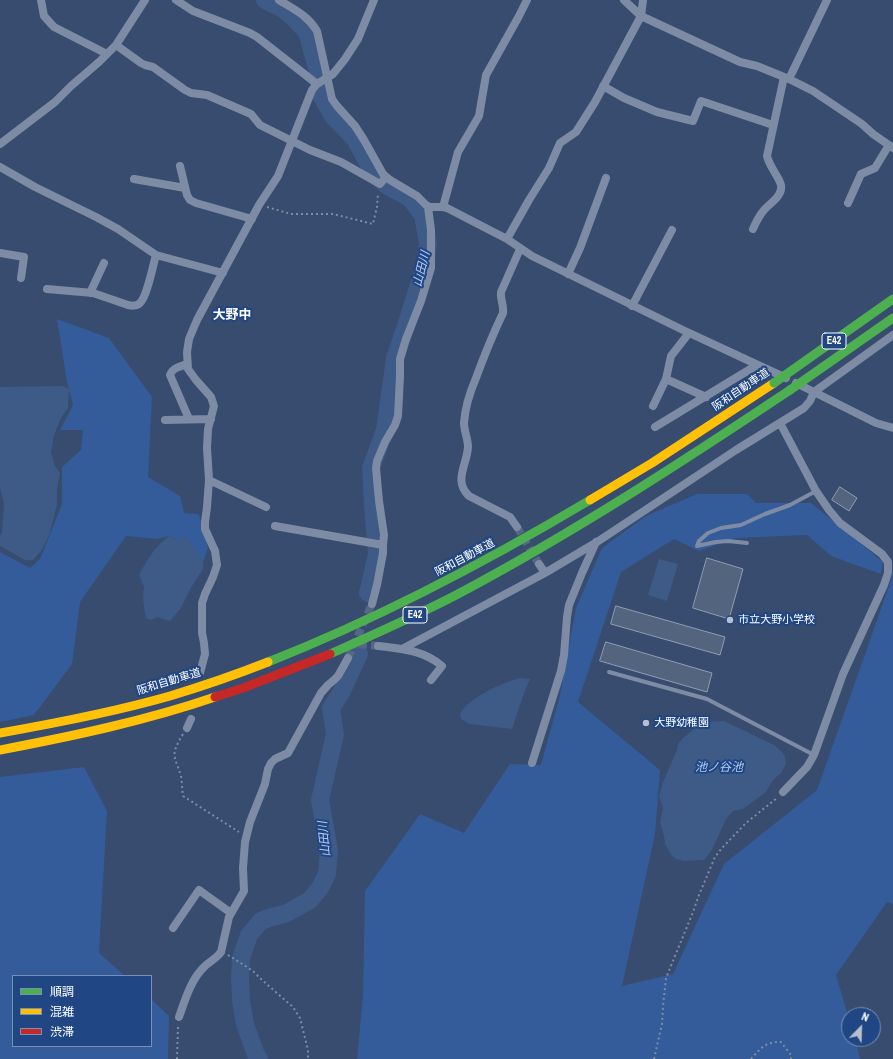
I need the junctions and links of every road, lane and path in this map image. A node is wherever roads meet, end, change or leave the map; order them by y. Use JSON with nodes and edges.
{"nodes":[{"id":1,"x":41,"y":0,"type":"edge"},
{"id":2,"x":145,"y":0,"type":"edge"},
{"id":3,"x":176,"y":0,"type":"edge"},
{"id":4,"x":279,"y":0,"type":"edge"},
{"id":5,"x":374,"y":0,"type":"edge"},
{"id":6,"x":526,"y":0,"type":"edge"},
{"id":7,"x":624,"y":0,"type":"edge"},
{"id":8,"x":643,"y":0,"type":"edge"},
{"id":9,"x":827,"y":0,"type":"edge"},
{"id":10,"x":641,"y":16,"type":"junction"},
{"id":11,"x":116,"y":45,"type":"junction"},
{"id":12,"x":107,"y":54,"type":"junction"},
{"id":13,"x":328,"y":78,"type":"junction"},
{"id":14,"x":786,"y":78,"type":"junction"},
{"id":15,"x":317,"y":84,"type":"junction"},
{"id":16,"x":603,"y":86,"type":"junction"},
{"id":17,"x":773,"y":125,"type":"junction"},
{"id":18,"x":291,"y":142,"type":"junction"},
{"id":19,"x":0,"y":144,"type":"edge"},
{"id":20,"x":891,"y":147,"type":"edge"},
{"id":21,"x":180,"y":166,"type":"dead end"},
{"id":22,"x":0,"y":167,"type":"edge"},
{"id":23,"x":386,"y":177,"type":"junction"},
{"id":24,"x":606,"y":178,"type":"dead end"},
{"id":25,"x":134,"y":179,"type":"dead end"},
{"id":26,"x":380,"y":184,"type":"junction"},
{"id":27,"x":185,"y":188,"type":"junction"},
{"id":28,"x":848,"y":203,"type":"dead end"},
{"id":29,"x":259,"y":205,"type":"junction"},
{"id":30,"x":428,"y":207,"type":"junction"},
{"id":31,"x":443,"y":207,"type":"junction"},
{"id":32,"x":252,"y":219,"type":"junction"},
{"id":33,"x":672,"y":230,"type":"dead end"},
{"id":34,"x":753,"y":230,"type":"dead end"},
{"id":35,"x":507,"y":240,"type":"junction"},
{"id":36,"x":520,"y":249,"type":"junction"},
{"id":37,"x":0,"y":252,"type":"edge"},
{"id":38,"x":156,"y":255,"type":"junction"},
{"id":39,"x":104,"y":263,"type":"dead end"},
{"id":40,"x":223,"y":273,"type":"junction"},
{"id":41,"x":568,"y":274,"type":"junction"},
{"id":42,"x":20,"y":278,"type":"dead end"},
{"id":43,"x":47,"y":289,"type":"dead end"},
{"id":44,"x":90,"y":293,"type":"junction"},
{"id":45,"x":893,"y":299,"type":"edge"},
{"id":46,"x":632,"y":306,"type":"junction"},
{"id":47,"x":893,"y":318,"type":"edge"},
{"id":48,"x":689,"y":333,"type":"junction"},
{"id":49,"x":893,"y":335,"type":"edge"},
{"id":50,"x":187,"y":364,"type":"junction"},
{"id":51,"x":757,"y":365,"type":"junction"},
{"id":52,"x":666,"y":379,"type":"junction"},
{"id":53,"x":814,"y":392,"type":"junction"},
{"id":54,"x":706,"y":396,"type":"junction"},
{"id":55,"x":653,"y":406,"type":"dead end"},
{"id":56,"x":189,"y":419,"type":"junction"},
{"id":57,"x":211,"y":419,"type":"junction"},
{"id":58,"x":165,"y":420,"type":"dead end"},
{"id":59,"x":780,"y":423,"type":"junction"},
{"id":60,"x":655,"y":428,"type":"dead end"},
{"id":61,"x":893,"y":428,"type":"edge"},
{"id":62,"x":209,"y":480,"type":"junction"},
{"id":63,"x":816,"y":491,"type":"junction"},
{"id":64,"x":266,"y":507,"type":"dead end"},
{"id":65,"x":275,"y":526,"type":"dead end"},
{"id":66,"x":517,"y":526,"type":"tunnel mouth"},
{"id":67,"x":597,"y":542,"type":"junction"},
{"id":68,"x":746,"y":544,"type":"dead end"},
{"id":69,"x":384,"y":545,"type":"junction"},
{"id":70,"x":539,"y":564,"type":"tunnel mouth"},
{"id":71,"x":545,"y":573,"type":"junction"},
{"id":72,"x":372,"y":604,"type":"tunnel mouth"},
{"id":73,"x":378,"y":646,"type":"tunnel mouth"},
{"id":74,"x":402,"y":649,"type":"junction"},
{"id":75,"x":348,"y":658,"type":"tunnel mouth"},
{"id":76,"x":609,"y":672,"type":"dead end"},
{"id":77,"x":200,"y":673,"type":"dead end"},
{"id":78,"x":431,"y":680,"type":"dead end"},
{"id":79,"x":191,"y":719,"type":"dead end"},
{"id":80,"x":187,"y":728,"type":"joint"},
{"id":81,"x":0,"y":733,"type":"edge"},
{"id":82,"x":0,"y":750,"type":"edge"},
{"id":83,"x":814,"y":755,"type":"junction"},
{"id":84,"x":532,"y":763,"type":"dead end"},
{"id":85,"x":783,"y":792,"type":"joint"},
{"id":86,"x":247,"y":836,"type":"junction"},
{"id":87,"x":231,"y":913,"type":"junction"},
{"id":88,"x":173,"y":928,"type":"dead end"},
{"id":89,"x":221,"y":952,"type":"junction"},
{"id":90,"x":179,"y":1017,"type":"joint"},
{"id":91,"x":177,"y":1059,"type":"edge"},
{"id":92,"x":308,"y":1059,"type":"edge"},
{"id":93,"x":654,"y":1059,"type":"edge"},
{"id":94,"x":751,"y":1059,"type":"edge"},
{"id":95,"x":791,"y":1059,"type":"edge"}],
"edges":[{"from":1,"to":12,"type":"street"},
{"from":2,"to":11,"type":"street"},
{"from":3,"to":15,"type":"street"},
{"from":4,"to":13,"type":"street"},
{"from":5,"to":13,"type":"street"},
{"from":6,"to":31,"type":"street"},
{"from":7,"to":10,"type":"street"},
{"from":8,"to":10,"type":"street"},
{"from":9,"to":14,"type":"street"},
{"from":10,"to":14,"type":"street"},
{"from":10,"to":16,"type":"street"},
{"from":11,"to":12,"type":"street"},
{"from":11,"to":18,"type":"street"},
{"from":12,"to":19,"type":"street"},
{"from":13,"to":15,"type":"street"},
{"from":13,"to":23,"type":"street"},
{"from":14,"to":17,"type":"street"},
{"from":14,"to":20,"type":"street"},
{"from":15,"to":18,"type":"street"},
{"from":16,"to":17,"type":"street"},
{"from":16,"to":35,"type":"street"},
{"from":17,"to":34,"type":"street"},
{"from":18,"to":26,"type":"street"},
{"from":18,"to":29,"type":"street"},
{"from":20,"to":28,"type":"street"},
{"from":21,"to":27,"type":"street"},
{"from":22,"to":38,"type":"street"},
{"from":23,"to":26,"type":"street"},
{"from":23,"to":30,"type":"street"},
{"from":24,"to":41,"type":"street"},
{"from":25,"to":27,"type":"street"},
{"from":26,"to":29,"type":"path"},
{"from":27,"to":32,"type":"street"},
{"from":29,"to":32,"type":"street"},
{"from":30,"to":31,"type":"street"},
{"from":30,"to":69,"type":"street"},
{"from":31,"to":35,"type":"street"},
{"from":32,"to":40,"type":"street"},
{"from":33,"to":46,"type":"street"},
{"from":35,"to":36,"type":"street"},
{"from":36,"to":41,"type":"street"},
{"from":36,"to":66,"type":"street"},
{"from":37,"to":42,"type":"street"},
{"from":38,"to":40,"type":"street"},
{"from":38,"to":44,"type":"street"},
{"from":39,"to":44,"type":"street"},
{"from":40,"to":50,"type":"street"},
{"from":41,"to":46,"type":"street"},
{"from":43,"to":44,"type":"street"},
{"from":45,"to":81,"type":"highway","name":"阪和自動車道","number":"E42","bridge":true},
{"from":46,"to":48,"type":"street"},
{"from":47,"to":82,"type":"highway","number":"E42","bridge":true},
{"from":48,"to":51,"type":"street"},
{"from":48,"to":52,"type":"street"},
{"from":49,"to":53,"type":"street"},
{"from":50,"to":56,"type":"street"},
{"from":50,"to":57,"type":"street"},
{"from":51,"to":53,"type":"street"},
{"from":51,"to":54,"type":"street"},
{"from":52,"to":54,"type":"street"},
{"from":52,"to":55,"type":"street"},
{"from":53,"to":59,"type":"street"},
{"from":53,"to":61,"type":"street"},
{"from":54,"to":60,"type":"street"},
{"from":56,"to":57,"type":"street"},
{"from":56,"to":58,"type":"street"},
{"from":57,"to":62,"type":"street"},
{"from":59,"to":63,"type":"street"},
{"from":59,"to":67,"type":"street"},
{"from":62,"to":64,"type":"street"},
{"from":62,"to":77,"type":"street"},
{"from":63,"to":68,"type":"lane"},
{"from":63,"to":83,"type":"street"},
{"from":65,"to":69,"type":"street"},
{"from":67,"to":71,"type":"street"},
{"from":67,"to":84,"type":"street"},
{"from":69,"to":72,"type":"street"},
{"from":70,"to":71,"type":"street"},
{"from":71,"to":74,"type":"street"},
{"from":73,"to":74,"type":"street"},
{"from":74,"to":78,"type":"street"},
{"from":75,"to":86,"type":"street"},
{"from":76,"to":83,"type":"lane"},
{"from":79,"to":80,"type":"street"},
{"from":80,"to":86,"type":"path"},
{"from":83,"to":85,"type":"street"},
{"from":85,"to":93,"type":"path"},
{"from":86,"to":87,"type":"street"},
{"from":87,"to":88,"type":"street"},
{"from":87,"to":89,"type":"street"},
{"from":89,"to":90,"type":"street"},
{"from":89,"to":92,"type":"path"},
{"from":90,"to":91,"type":"path"},
{"from":94,"to":95,"type":"path"}]}
